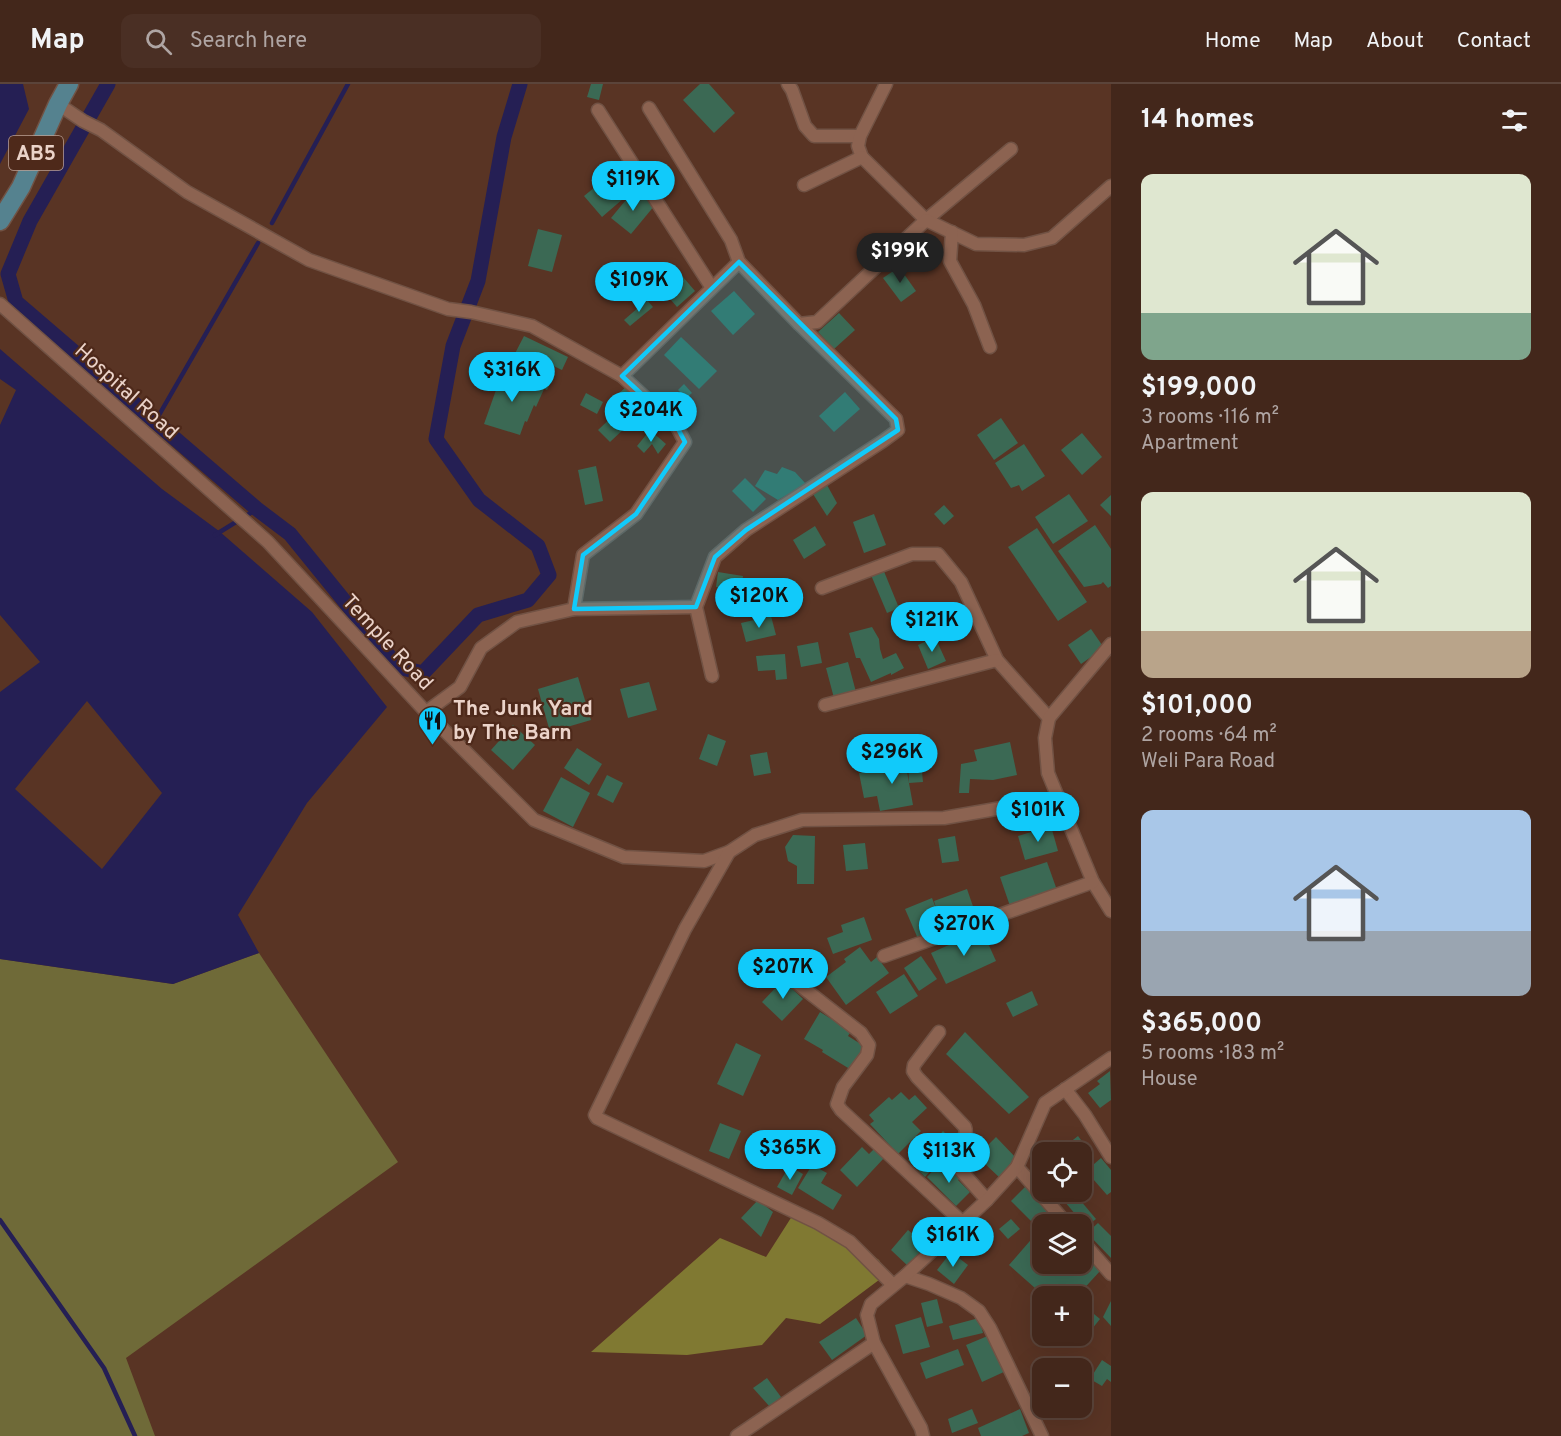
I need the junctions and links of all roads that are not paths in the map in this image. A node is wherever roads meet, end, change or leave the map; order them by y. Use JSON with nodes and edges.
{"nodes":[{"id":1,"x":69,"y":84,"type":"edge"},
{"id":2,"x":788,"y":84,"type":"edge"},
{"id":3,"x":871,"y":84,"type":"edge"},
{"id":4,"x":886,"y":84,"type":"edge"},
{"id":5,"x":880,"y":96,"type":"junction"},
{"id":6,"x":58,"y":104,"type":"junction"},
{"id":7,"x":649,"y":108,"type":"dead end"},
{"id":8,"x":598,"y":110,"type":"dead end"},
{"id":9,"x":860,"y":136,"type":"junction"},
{"id":10,"x":1011,"y":149,"type":"dead end"},
{"id":11,"x":862,"y":157,"type":"junction"},
{"id":12,"x":804,"y":185,"type":"dead end"},
{"id":13,"x":1111,"y":186,"type":"edge"},
{"id":14,"x":926,"y":220,"type":"junction"},
{"id":15,"x":0,"y":221,"type":"edge"},
{"id":16,"x":952,"y":232,"type":"junction"},
{"id":17,"x":739,"y":262,"type":"junction"},
{"id":18,"x":712,"y":288,"type":"junction"},
{"id":19,"x":0,"y":304,"type":"edge"},
{"id":20,"x":799,"y":324,"type":"junction"},
{"id":21,"x":990,"y":347,"type":"dead end"},
{"id":22,"x":622,"y":375,"type":"junction"},
{"id":23,"x":268,"y":542,"type":"joint"},
{"id":24,"x":822,"y":588,"type":"dead end"},
{"id":25,"x":696,"y":607,"type":"junction"},
{"id":26,"x":574,"y":609,"type":"junction"},
{"id":27,"x":1111,"y":644,"type":"edge"},
{"id":28,"x":997,"y":660,"type":"junction"},
{"id":29,"x":712,"y":676,"type":"dead end"},
{"id":30,"x":825,"y":705,"type":"dead end"},
{"id":31,"x":426,"y":712,"type":"junction"},
{"id":32,"x":1049,"y":718,"type":"junction"},
{"id":33,"x":1059,"y":798,"type":"junction"},
{"id":34,"x":729,"y":852,"type":"junction"},
{"id":35,"x":1093,"y":882,"type":"junction"},
{"id":36,"x":1111,"y":911,"type":"edge"},
{"id":37,"x":884,"y":956,"type":"dead end"},
{"id":38,"x":793,"y":980,"type":"dead end"},
{"id":39,"x":939,"y":1032,"type":"dead end"},
{"id":40,"x":1111,"y":1058,"type":"edge"},
{"id":41,"x":1065,"y":1089,"type":"junction"},
{"id":42,"x":1111,"y":1157,"type":"edge"},
{"id":43,"x":1017,"y":1167,"type":"junction"},
{"id":44,"x":987,"y":1200,"type":"junction"},
{"id":45,"x":1058,"y":1214,"type":"edge"},
{"id":46,"x":962,"y":1222,"type":"junction"},
{"id":47,"x":1092,"y":1252,"type":"edge"},
{"id":48,"x":1111,"y":1274,"type":"edge"},
{"id":49,"x":904,"y":1276,"type":"junction"},
{"id":50,"x":893,"y":1285,"type":"junction"},
{"id":51,"x":874,"y":1343,"type":"junction"},
{"id":52,"x":737,"y":1436,"type":"edge"},
{"id":53,"x":923,"y":1436,"type":"edge"},
{"id":54,"x":1042,"y":1436,"type":"edge"}],
"edges":[{"from":1,"to":6,"type":"main road","number":"AB5"},
{"from":2,"to":9,"type":"street"},
{"from":3,"to":5,"type":"street"},
{"from":4,"to":5,"type":"street"},
{"from":5,"to":9,"type":"street"},
{"from":6,"to":15,"type":"main road","number":"AB5"},
{"from":6,"to":22,"type":"street"},
{"from":7,"to":17,"type":"street"},
{"from":8,"to":18,"type":"street"},
{"from":9,"to":11,"type":"street"},
{"from":10,"to":14,"type":"street"},
{"from":11,"to":12,"type":"street"},
{"from":11,"to":14,"type":"street"},
{"from":13,"to":16,"type":"street"},
{"from":14,"to":16,"type":"street"},
{"from":14,"to":20,"type":"street"},
{"from":16,"to":21,"type":"street"},
{"from":17,"to":18,"type":"street"},
{"from":17,"to":20,"type":"street"},
{"from":18,"to":22,"type":"street"},
{"from":19,"to":23,"type":"street","name":"Hospital Road"},
{"from":20,"to":25,"type":"street"},
{"from":22,"to":26,"type":"street"},
{"from":23,"to":31,"type":"street","name":"Temple Road"},
{"from":24,"to":28,"type":"street"},
{"from":25,"to":26,"type":"street"},
{"from":25,"to":29,"type":"street"},
{"from":26,"to":31,"type":"street"},
{"from":27,"to":32,"type":"street"},
{"from":28,"to":30,"type":"street"},
{"from":28,"to":32,"type":"street"},
{"from":31,"to":34,"type":"street","name":"Temple Road"},
{"from":32,"to":33,"type":"street"},
{"from":33,"to":34,"type":"street"},
{"from":33,"to":35,"type":"street"},
{"from":34,"to":50,"type":"street"},
{"from":35,"to":36,"type":"street"},
{"from":35,"to":37,"type":"street"},
{"from":38,"to":46,"type":"street"},
{"from":39,"to":44,"type":"street"},
{"from":40,"to":41,"type":"street"},
{"from":41,"to":42,"type":"street"},
{"from":41,"to":43,"type":"street"},
{"from":43,"to":44,"type":"street"},
{"from":43,"to":45,"type":"street"},
{"from":44,"to":46,"type":"street"},
{"from":46,"to":49,"type":"street"},
{"from":47,"to":48,"type":"street"},
{"from":49,"to":50,"type":"street"},
{"from":49,"to":54,"type":"street"},
{"from":50,"to":51,"type":"street"},
{"from":51,"to":52,"type":"street"},
{"from":51,"to":53,"type":"street"}]}
